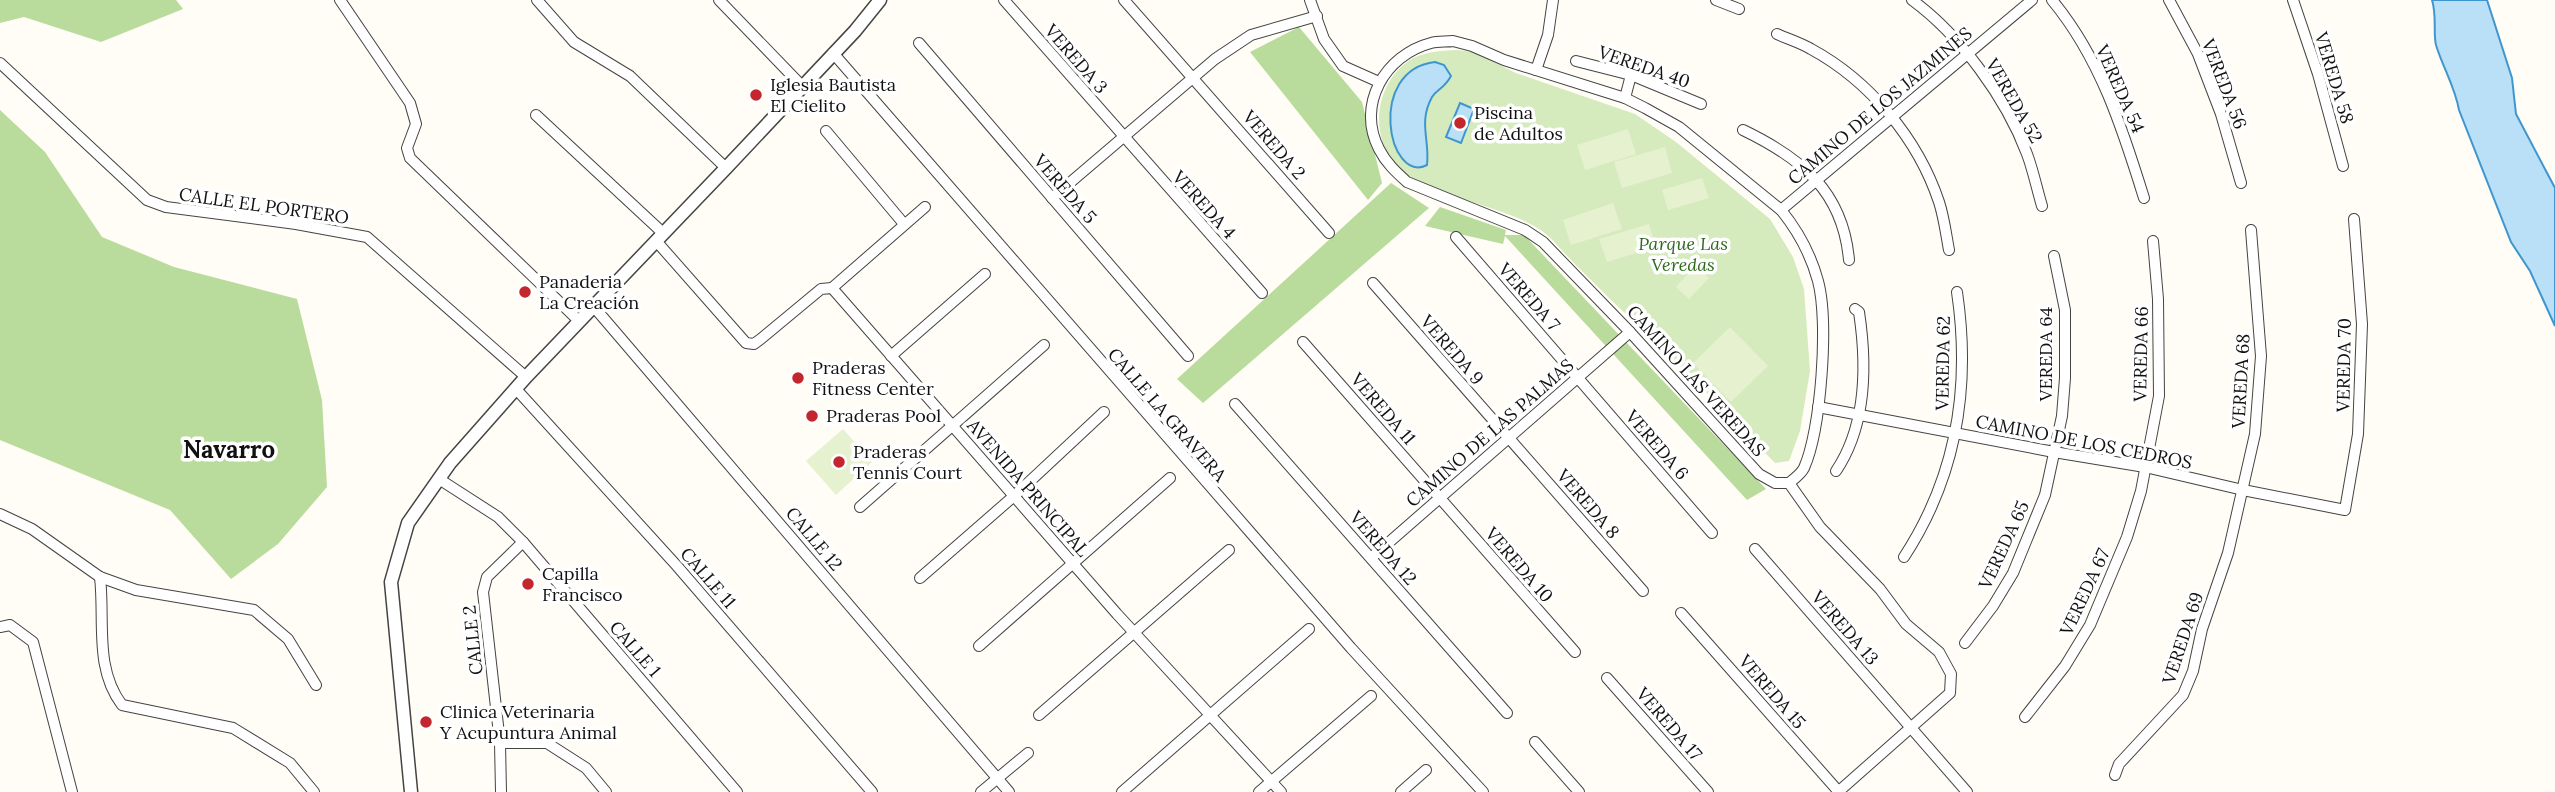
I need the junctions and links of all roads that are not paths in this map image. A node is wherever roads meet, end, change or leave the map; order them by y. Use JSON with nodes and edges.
{"nodes":[{"id":1,"x":340,"y":0,"type":"edge"},
{"id":2,"x":537,"y":0,"type":"edge"},
{"id":3,"x":719,"y":0,"type":"edge"},
{"id":4,"x":1004,"y":0,"type":"edge"},
{"id":5,"x":1124,"y":0,"type":"edge"},
{"id":6,"x":1310,"y":0,"type":"edge"},
{"id":7,"x":1553,"y":0,"type":"edge"},
{"id":8,"x":1716,"y":0,"type":"edge"},
{"id":9,"x":1912,"y":0,"type":"edge"},
{"id":10,"x":2032,"y":0,"type":"edge"},
{"id":11,"x":2052,"y":0,"type":"edge"},
{"id":12,"x":2169,"y":0,"type":"edge"},
{"id":13,"x":2293,"y":0,"type":"edge"},
{"id":14,"x":876,"y":2,"type":"edge"},
{"id":15,"x":1739,"y":9,"type":"dead end"},
{"id":16,"x":1317,"y":16,"type":"junction"},
{"id":17,"x":1777,"y":34,"type":"dead end"},
{"id":18,"x":919,"y":43,"type":"dead end"},
{"id":19,"x":833,"y":53,"type":"junction"},
{"id":20,"x":1967,"y":53,"type":"junction"},
{"id":21,"x":1576,"y":61,"type":"dead end"},
{"id":22,"x":0,"y":63,"type":"edge"},
{"id":23,"x":1536,"y":70,"type":"junction"},
{"id":24,"x":1631,"y":75,"type":"junction"},
{"id":25,"x":1194,"y":79,"type":"junction"},
{"id":26,"x":1379,"y":82,"type":"junction"},
{"id":27,"x":801,"y":85,"type":"junction"},
{"id":28,"x":1625,"y":98,"type":"junction"},
{"id":29,"x":1702,"y":104,"type":"dead end"},
{"id":30,"x":536,"y":115,"type":"dead end"},
{"id":31,"x":1892,"y":118,"type":"junction"},
{"id":32,"x":1743,"y":130,"type":"dead end"},
{"id":33,"x":826,"y":131,"type":"dead end"},
{"id":34,"x":1124,"y":138,"type":"junction"},
{"id":35,"x":2343,"y":166,"type":"dead end"},
{"id":36,"x":726,"y":168,"type":"junction"},
{"id":37,"x":1816,"y":180,"type":"junction"},
{"id":38,"x":2241,"y":183,"type":"dead end"},
{"id":39,"x":1052,"y":198,"type":"junction"},
{"id":40,"x":2144,"y":198,"type":"dead end"},
{"id":41,"x":2042,"y":206,"type":"dead end"},
{"id":42,"x":925,"y":207,"type":"dead end"},
{"id":43,"x":1781,"y":211,"type":"junction"},
{"id":44,"x":2354,"y":219,"type":"dead end"},
{"id":45,"x":905,"y":224,"type":"junction"},
{"id":46,"x":2251,"y":230,"type":"dead end"},
{"id":47,"x":1329,"y":233,"type":"dead end"},
{"id":48,"x":1456,"y":237,"type":"dead end"},
{"id":49,"x":660,"y":238,"type":"junction"},
{"id":50,"x":2152,"y":241,"type":"dead end"},
{"id":51,"x":1949,"y":250,"type":"dead end"},
{"id":52,"x":2054,"y":256,"type":"dead end"},
{"id":53,"x":1849,"y":260,"type":"dead end"},
{"id":54,"x":985,"y":274,"type":"dead end"},
{"id":55,"x":1373,"y":283,"type":"dead end"},
{"id":56,"x":832,"y":288,"type":"junction"},
{"id":57,"x":1957,"y":292,"type":"dead end"},
{"id":58,"x":1262,"y":293,"type":"dead end"},
{"id":59,"x":594,"y":307,"type":"junction"},
{"id":60,"x":1855,"y":309,"type":"dead end"},
{"id":61,"x":579,"y":321,"type":"junction"},
{"id":62,"x":1630,"y":332,"type":"junction"},
{"id":63,"x":1303,"y":342,"type":"dead end"},
{"id":64,"x":1044,"y":345,"type":"dead end"},
{"id":65,"x":891,"y":356,"type":"junction"},
{"id":66,"x":1188,"y":356,"type":"dead end"},
{"id":67,"x":526,"y":377,"type":"junction"},
{"id":68,"x":1578,"y":378,"type":"junction"},
{"id":69,"x":516,"y":389,"type":"junction"},
{"id":70,"x":1235,"y":404,"type":"dead end"},
{"id":71,"x":1818,"y":407,"type":"junction"},
{"id":72,"x":1104,"y":412,"type":"dead end"},
{"id":73,"x":1859,"y":414,"type":"junction"},
{"id":74,"x":952,"y":425,"type":"junction"},
{"id":75,"x":1956,"y":434,"type":"junction"},
{"id":76,"x":1508,"y":438,"type":"junction"},
{"id":77,"x":2054,"y":452,"type":"junction"},
{"id":78,"x":2145,"y":467,"type":"junction"},
{"id":79,"x":1836,"y":471,"type":"dead end"},
{"id":80,"x":1170,"y":478,"type":"dead end"},
{"id":81,"x":439,"y":479,"type":"junction"},
{"id":82,"x":1789,"y":483,"type":"junction"},
{"id":83,"x":2243,"y":490,"type":"junction"},
{"id":84,"x":1014,"y":496,"type":"junction"},
{"id":85,"x":1439,"y":497,"type":"junction"},
{"id":86,"x":860,"y":507,"type":"dead end"},
{"id":87,"x":2345,"y":510,"type":"joint"},
{"id":88,"x":0,"y":514,"type":"edge"},
{"id":89,"x":1713,"y":533,"type":"dead end"},
{"id":90,"x":523,"y":542,"type":"junction"},
{"id":91,"x":1755,"y":549,"type":"dead end"},
{"id":92,"x":1229,"y":550,"type":"dead end"},
{"id":93,"x":1904,"y":557,"type":"dead end"},
{"id":94,"x":1371,"y":558,"type":"junction"},
{"id":95,"x":1074,"y":564,"type":"junction"},
{"id":96,"x":100,"y":577,"type":"junction"},
{"id":97,"x":919,"y":578,"type":"dead end"},
{"id":98,"x":1643,"y":591,"type":"dead end"},
{"id":99,"x":1681,"y":613,"type":"dead end"},
{"id":100,"x":0,"y":627,"type":"edge"},
{"id":101,"x":1308,"y":629,"type":"dead end"},
{"id":102,"x":1134,"y":632,"type":"junction"},
{"id":103,"x":1965,"y":643,"type":"dead end"},
{"id":104,"x":979,"y":646,"type":"dead end"},
{"id":105,"x":1575,"y":652,"type":"dead end"},
{"id":106,"x":1607,"y":678,"type":"dead end"},
{"id":107,"x":316,"y":685,"type":"dead end"},
{"id":108,"x":1371,"y":695,"type":"dead end"},
{"id":109,"x":1507,"y":713,"type":"dead end"},
{"id":110,"x":1039,"y":715,"type":"dead end"},
{"id":111,"x":1210,"y":715,"type":"junction"},
{"id":112,"x":2025,"y":717,"type":"dead end"},
{"id":113,"x":1911,"y":728,"type":"junction"},
{"id":114,"x":1535,"y":742,"type":"dead end"},
{"id":115,"x":500,"y":743,"type":"junction"},
{"id":116,"x":1028,"y":753,"type":"dead end"},
{"id":117,"x":1426,"y":770,"type":"dead end"},
{"id":118,"x":2115,"y":775,"type":"dead end"},
{"id":119,"x":997,"y":778,"type":"junction"},
{"id":120,"x":1271,"y":781,"type":"junction"},
{"id":121,"x":72,"y":792,"type":"edge"},
{"id":122,"x":314,"y":792,"type":"edge"},
{"id":123,"x":411,"y":792,"type":"edge"},
{"id":124,"x":501,"y":792,"type":"edge"},
{"id":125,"x":606,"y":792,"type":"edge"},
{"id":126,"x":737,"y":792,"type":"edge"},
{"id":127,"x":872,"y":792,"type":"edge"},
{"id":128,"x":981,"y":792,"type":"edge"},
{"id":129,"x":1009,"y":792,"type":"edge"},
{"id":130,"x":1122,"y":792,"type":"edge"},
{"id":131,"x":1259,"y":792,"type":"edge"},
{"id":132,"x":1282,"y":792,"type":"edge"},
{"id":133,"x":1401,"y":792,"type":"edge"},
{"id":134,"x":1483,"y":792,"type":"edge"},
{"id":135,"x":1579,"y":792,"type":"edge"},
{"id":136,"x":1708,"y":792,"type":"edge"},
{"id":137,"x":1838,"y":792,"type":"edge"},
{"id":138,"x":1968,"y":792,"type":"edge"}],
"edges":[{"from":1,"to":61,"type":"street"},
{"from":2,"to":36,"type":"street"},
{"from":3,"to":27,"type":"street"},
{"from":4,"to":34,"type":"street","name":"VEREDA 3"},
{"from":5,"to":25,"type":"street","name":"VEREDA 2"},
{"from":6,"to":16,"type":"street"},
{"from":7,"to":23,"type":"street"},
{"from":8,"to":15,"type":"street"},
{"from":9,"to":20,"type":"street","name":"VEREDA 52"},
{"from":10,"to":20,"type":"street","name":"CAMINO DE LOS JAZMINES"},
{"from":11,"to":40,"type":"street","name":"VEREDA 54"},
{"from":12,"to":38,"type":"street","name":"VEREDA 56"},
{"from":13,"to":35,"type":"street","name":"VEREDA 58"},
{"from":14,"to":19,"type":"street"},
{"from":16,"to":25,"type":"street"},
{"from":16,"to":26,"type":"street"},
{"from":17,"to":31,"type":"street"},
{"from":18,"to":39,"type":"street","name":"VEREDA 5"},
{"from":19,"to":27,"type":"street"},
{"from":19,"to":134,"type":"street","name":"CALLE LA GRAVERA"},
{"from":20,"to":31,"type":"street","name":"CAMINO DE LOS JAZMINES"},
{"from":20,"to":41,"type":"street","name":"VEREDA 52"},
{"from":21,"to":24,"type":"street","name":"VEREDA 40"},
{"from":22,"to":67,"type":"street","name":"CALLE EL PORTERO"},
{"from":23,"to":26,"type":"street","name":"CAMINO LAS VEREDAS"},
{"from":23,"to":28,"type":"street","name":"CAMINO LAS VEREDAS"},
{"from":24,"to":28,"type":"street"},
{"from":24,"to":29,"type":"street","name":"VEREDA 40"},
{"from":25,"to":34,"type":"street"},
{"from":25,"to":47,"type":"street","name":"VEREDA 2"},
{"from":26,"to":62,"type":"street","name":"CAMINO LAS VEREDAS"},
{"from":27,"to":36,"type":"street"},
{"from":28,"to":43,"type":"street","name":"CAMINO LAS VEREDAS"},
{"from":30,"to":49,"type":"street"},
{"from":31,"to":37,"type":"street","name":"CAMINO DE LOS JAZMINES"},
{"from":31,"to":51,"type":"street"},
{"from":32,"to":37,"type":"street"},
{"from":33,"to":45,"type":"street"},
{"from":34,"to":39,"type":"street"},
{"from":34,"to":58,"type":"street","name":"VEREDA 4"},
{"from":36,"to":49,"type":"street"},
{"from":37,"to":43,"type":"street","name":"CAMINO DE LOS JAZMINES"},
{"from":37,"to":53,"type":"street"},
{"from":39,"to":66,"type":"street","name":"VEREDA 5"},
{"from":42,"to":45,"type":"street"},
{"from":43,"to":71,"type":"street","name":"CAMINO LAS VEREDAS"},
{"from":44,"to":87,"type":"street","name":"VEREDA 70"},
{"from":45,"to":56,"type":"street"},
{"from":46,"to":83,"type":"street","name":"VEREDA 68"},
{"from":48,"to":68,"type":"street","name":"VEREDA 7"},
{"from":49,"to":56,"type":"street"},
{"from":49,"to":59,"type":"street"},
{"from":50,"to":78,"type":"street","name":"VEREDA 66"},
{"from":52,"to":77,"type":"street","name":"VEREDA 64"},
{"from":54,"to":65,"type":"street"},
{"from":55,"to":76,"type":"street","name":"VEREDA 9"},
{"from":56,"to":65,"type":"street","name":"AVENIDA PRINCIPAL"},
{"from":57,"to":75,"type":"street","name":"VEREDA 62"},
{"from":59,"to":61,"type":"street"},
{"from":59,"to":119,"type":"street","name":"CALLE 12"},
{"from":60,"to":73,"type":"street"},
{"from":61,"to":67,"type":"street"},
{"from":62,"to":68,"type":"street","name":"CAMINO DE LAS PALMAS"},
{"from":62,"to":82,"type":"street","name":"CAMINO LAS VEREDAS"},
{"from":63,"to":85,"type":"street","name":"VEREDA 11"},
{"from":64,"to":74,"type":"street"},
{"from":65,"to":74,"type":"street","name":"AVENIDA PRINCIPAL"},
{"from":67,"to":69,"type":"street"},
{"from":68,"to":76,"type":"street","name":"CAMINO DE LAS PALMAS"},
{"from":68,"to":89,"type":"street","name":"VEREDA 6"},
{"from":69,"to":81,"type":"street"},
{"from":69,"to":127,"type":"street","name":"CALLE 11"},
{"from":70,"to":94,"type":"street","name":"VEREDA 12"},
{"from":71,"to":73,"type":"street","name":"CAMINO DE LOS CEDROS"},
{"from":71,"to":82,"type":"street","name":"CAMINO LAS VEREDAS"},
{"from":72,"to":84,"type":"street"},
{"from":73,"to":75,"type":"street","name":"CAMINO DE LOS CEDROS"},
{"from":73,"to":79,"type":"street"},
{"from":74,"to":84,"type":"street","name":"AVENIDA PRINCIPAL"},
{"from":74,"to":86,"type":"street"},
{"from":75,"to":77,"type":"street","name":"CAMINO DE LOS CEDROS"},
{"from":75,"to":93,"type":"street","name":"VEREDA 62"},
{"from":76,"to":85,"type":"street","name":"CAMINO DE LAS PALMAS"},
{"from":76,"to":98,"type":"street","name":"VEREDA 8"},
{"from":77,"to":78,"type":"street","name":"CAMINO DE LOS CEDROS"},
{"from":77,"to":103,"type":"street","name":"VEREDA 65"},
{"from":78,"to":83,"type":"street","name":"CAMINO DE LOS CEDROS"},
{"from":78,"to":112,"type":"street","name":"VEREDA 67"},
{"from":80,"to":95,"type":"street"},
{"from":81,"to":90,"type":"street","name":"CALLE 1"},
{"from":81,"to":123,"type":"street"},
{"from":82,"to":113,"type":"street"},
{"from":83,"to":87,"type":"street","name":"CAMINO DE LOS CEDROS"},
{"from":83,"to":118,"type":"street","name":"VEREDA 69"},
{"from":84,"to":95,"type":"street","name":"AVENIDA PRINCIPAL"},
{"from":84,"to":97,"type":"street"},
{"from":85,"to":94,"type":"street","name":"CAMINO DE LAS PALMAS"},
{"from":85,"to":105,"type":"street","name":"VEREDA 10"},
{"from":88,"to":96,"type":"street"},
{"from":90,"to":115,"type":"street","name":"CALLE 2"},
{"from":90,"to":126,"type":"street","name":"CALLE 1"},
{"from":91,"to":113,"type":"street","name":"VEREDA 13"},
{"from":92,"to":102,"type":"street"},
{"from":94,"to":109,"type":"street","name":"VEREDA 12"},
{"from":95,"to":102,"type":"street","name":"AVENIDA PRINCIPAL"},
{"from":95,"to":104,"type":"street"},
{"from":96,"to":107,"type":"street"},
{"from":96,"to":122,"type":"street"},
{"from":99,"to":137,"type":"street","name":"VEREDA 15"},
{"from":100,"to":121,"type":"street"},
{"from":101,"to":111,"type":"street"},
{"from":102,"to":110,"type":"street"},
{"from":102,"to":111,"type":"street","name":"AVENIDA PRINCIPAL"},
{"from":106,"to":136,"type":"street","name":"VEREDA 17"},
{"from":108,"to":120,"type":"street"},
{"from":111,"to":120,"type":"street","name":"AVENIDA PRINCIPAL"},
{"from":111,"to":130,"type":"street"},
{"from":113,"to":137,"type":"street"},
{"from":113,"to":138,"type":"street","name":"VEREDA 13"},
{"from":114,"to":135,"type":"street"},
{"from":115,"to":124,"type":"street","name":"CALLE 2"},
{"from":115,"to":125,"type":"street"},
{"from":116,"to":119,"type":"street"},
{"from":117,"to":133,"type":"street"},
{"from":119,"to":128,"type":"street"},
{"from":119,"to":129,"type":"street","name":"CALLE 12"},
{"from":120,"to":131,"type":"street"},
{"from":120,"to":132,"type":"street","name":"AVENIDA PRINCIPAL"}]}
